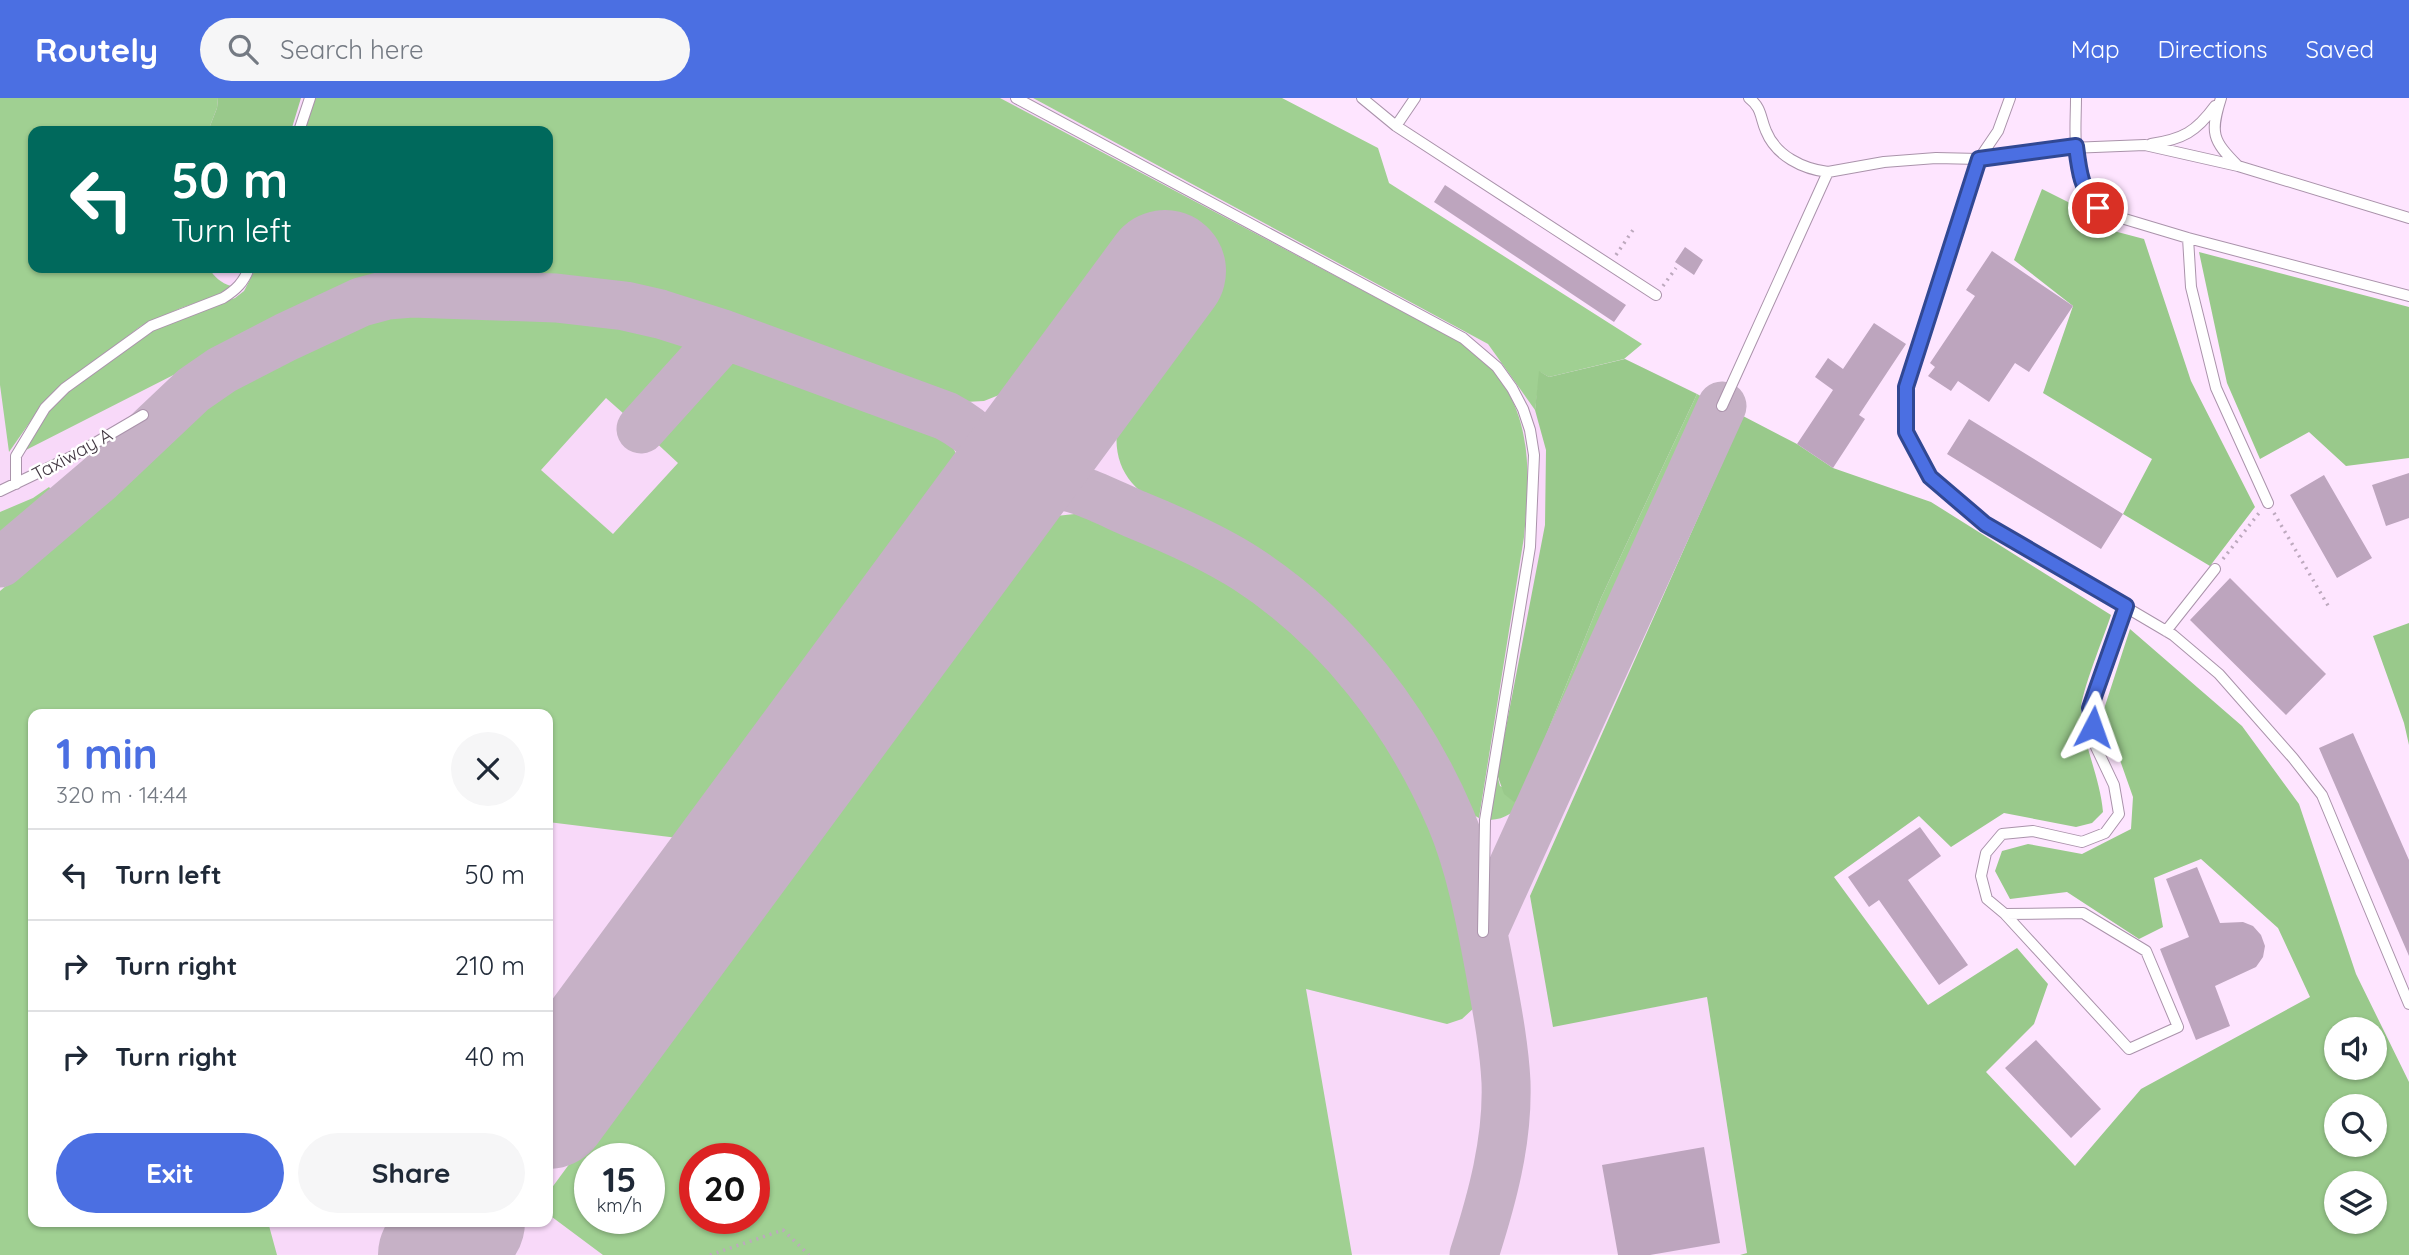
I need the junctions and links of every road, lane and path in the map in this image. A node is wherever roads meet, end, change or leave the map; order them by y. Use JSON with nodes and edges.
{"nodes":[{"id":1,"x":310,"y":98,"type":"edge"},
{"id":2,"x":1016,"y":98,"type":"edge"},
{"id":3,"x":1362,"y":98,"type":"edge"},
{"id":4,"x":1415,"y":98,"type":"edge"},
{"id":5,"x":2010,"y":98,"type":"edge"},
{"id":6,"x":2076,"y":98,"type":"edge"},
{"id":7,"x":2221,"y":98,"type":"edge"},
{"id":8,"x":1758,"y":100,"type":"edge"},
{"id":9,"x":301,"y":126,"type":"edge"},
{"id":10,"x":1396,"y":126,"type":"junction"},
{"id":11,"x":2145,"y":145,"type":"junction"},
{"id":12,"x":2076,"y":146,"type":"junction"},
{"id":13,"x":1979,"y":159,"type":"junction"},
{"id":14,"x":2238,"y":166,"type":"junction"},
{"id":15,"x":1828,"y":172,"type":"junction"},
{"id":16,"x":2409,"y":218,"type":"edge"},
{"id":17,"x":1635,"y":227,"type":"dead end"},
{"id":18,"x":2188,"y":238,"type":"junction"},
{"id":19,"x":1609,"y":265,"type":"junction"},
{"id":20,"x":1676,"y":268,"type":"dead end"},
{"id":21,"x":247,"y":273,"type":"edge"},
{"id":22,"x":1656,"y":295,"type":"joint"},
{"id":23,"x":2409,"y":296,"type":"edge"},
{"id":24,"x":1722,"y":406,"type":"dead end"},
{"id":25,"x":143,"y":415,"type":"dead end"},
{"id":26,"x":16,"y":484,"type":"junction"},
{"id":27,"x":0,"y":491,"type":"edge"},
{"id":28,"x":2268,"y":503,"type":"junction"},
{"id":29,"x":2215,"y":569,"type":"joint"},
{"id":30,"x":2126,"y":606,"type":"junction"},
{"id":31,"x":2330,"y":609,"type":"dead end"},
{"id":32,"x":2166,"y":631,"type":"junction"},
{"id":33,"x":2005,"y":914,"type":"junction"},
{"id":34,"x":1483,"y":932,"type":"dead end"},
{"id":35,"x":2409,"y":1004,"type":"edge"},
{"id":36,"x":710,"y":1255,"type":"edge"},
{"id":37,"x":809,"y":1255,"type":"edge"}],
"edges":[{"from":1,"to":9,"type":"lane"},
{"from":2,"to":34,"type":"lane"},
{"from":3,"to":10,"type":"lane"},
{"from":4,"to":10,"type":"lane"},
{"from":5,"to":13,"type":"lane"},
{"from":6,"to":12,"type":"lane"},
{"from":7,"to":11,"type":"lane"},
{"from":7,"to":14,"type":"lane"},
{"from":8,"to":15,"type":"lane"},
{"from":10,"to":19,"type":"lane"},
{"from":11,"to":12,"type":"lane"},
{"from":11,"to":14,"type":"lane"},
{"from":12,"to":13,"type":"lane"},
{"from":12,"to":18,"type":"lane"},
{"from":13,"to":15,"type":"lane"},
{"from":13,"to":30,"type":"lane"},
{"from":14,"to":16,"type":"lane"},
{"from":15,"to":24,"type":"lane"},
{"from":17,"to":19,"type":"path"},
{"from":18,"to":23,"type":"lane"},
{"from":18,"to":28,"type":"lane"},
{"from":19,"to":22,"type":"lane"},
{"from":20,"to":22,"type":"path"},
{"from":21,"to":26,"type":"lane"},
{"from":25,"to":26,"type":"lane","name":"Taxiway A"},
{"from":26,"to":27,"type":"lane","name":"Taxiway A"},
{"from":28,"to":29,"type":"path"},
{"from":28,"to":31,"type":"path"},
{"from":29,"to":32,"type":"lane"},
{"from":30,"to":32,"type":"lane"},
{"from":30,"to":33,"type":"lane"},
{"from":32,"to":35,"type":"lane"},
{"from":33,"to":33,"type":"lane"},
{"from":36,"to":37,"type":"path"}]}
